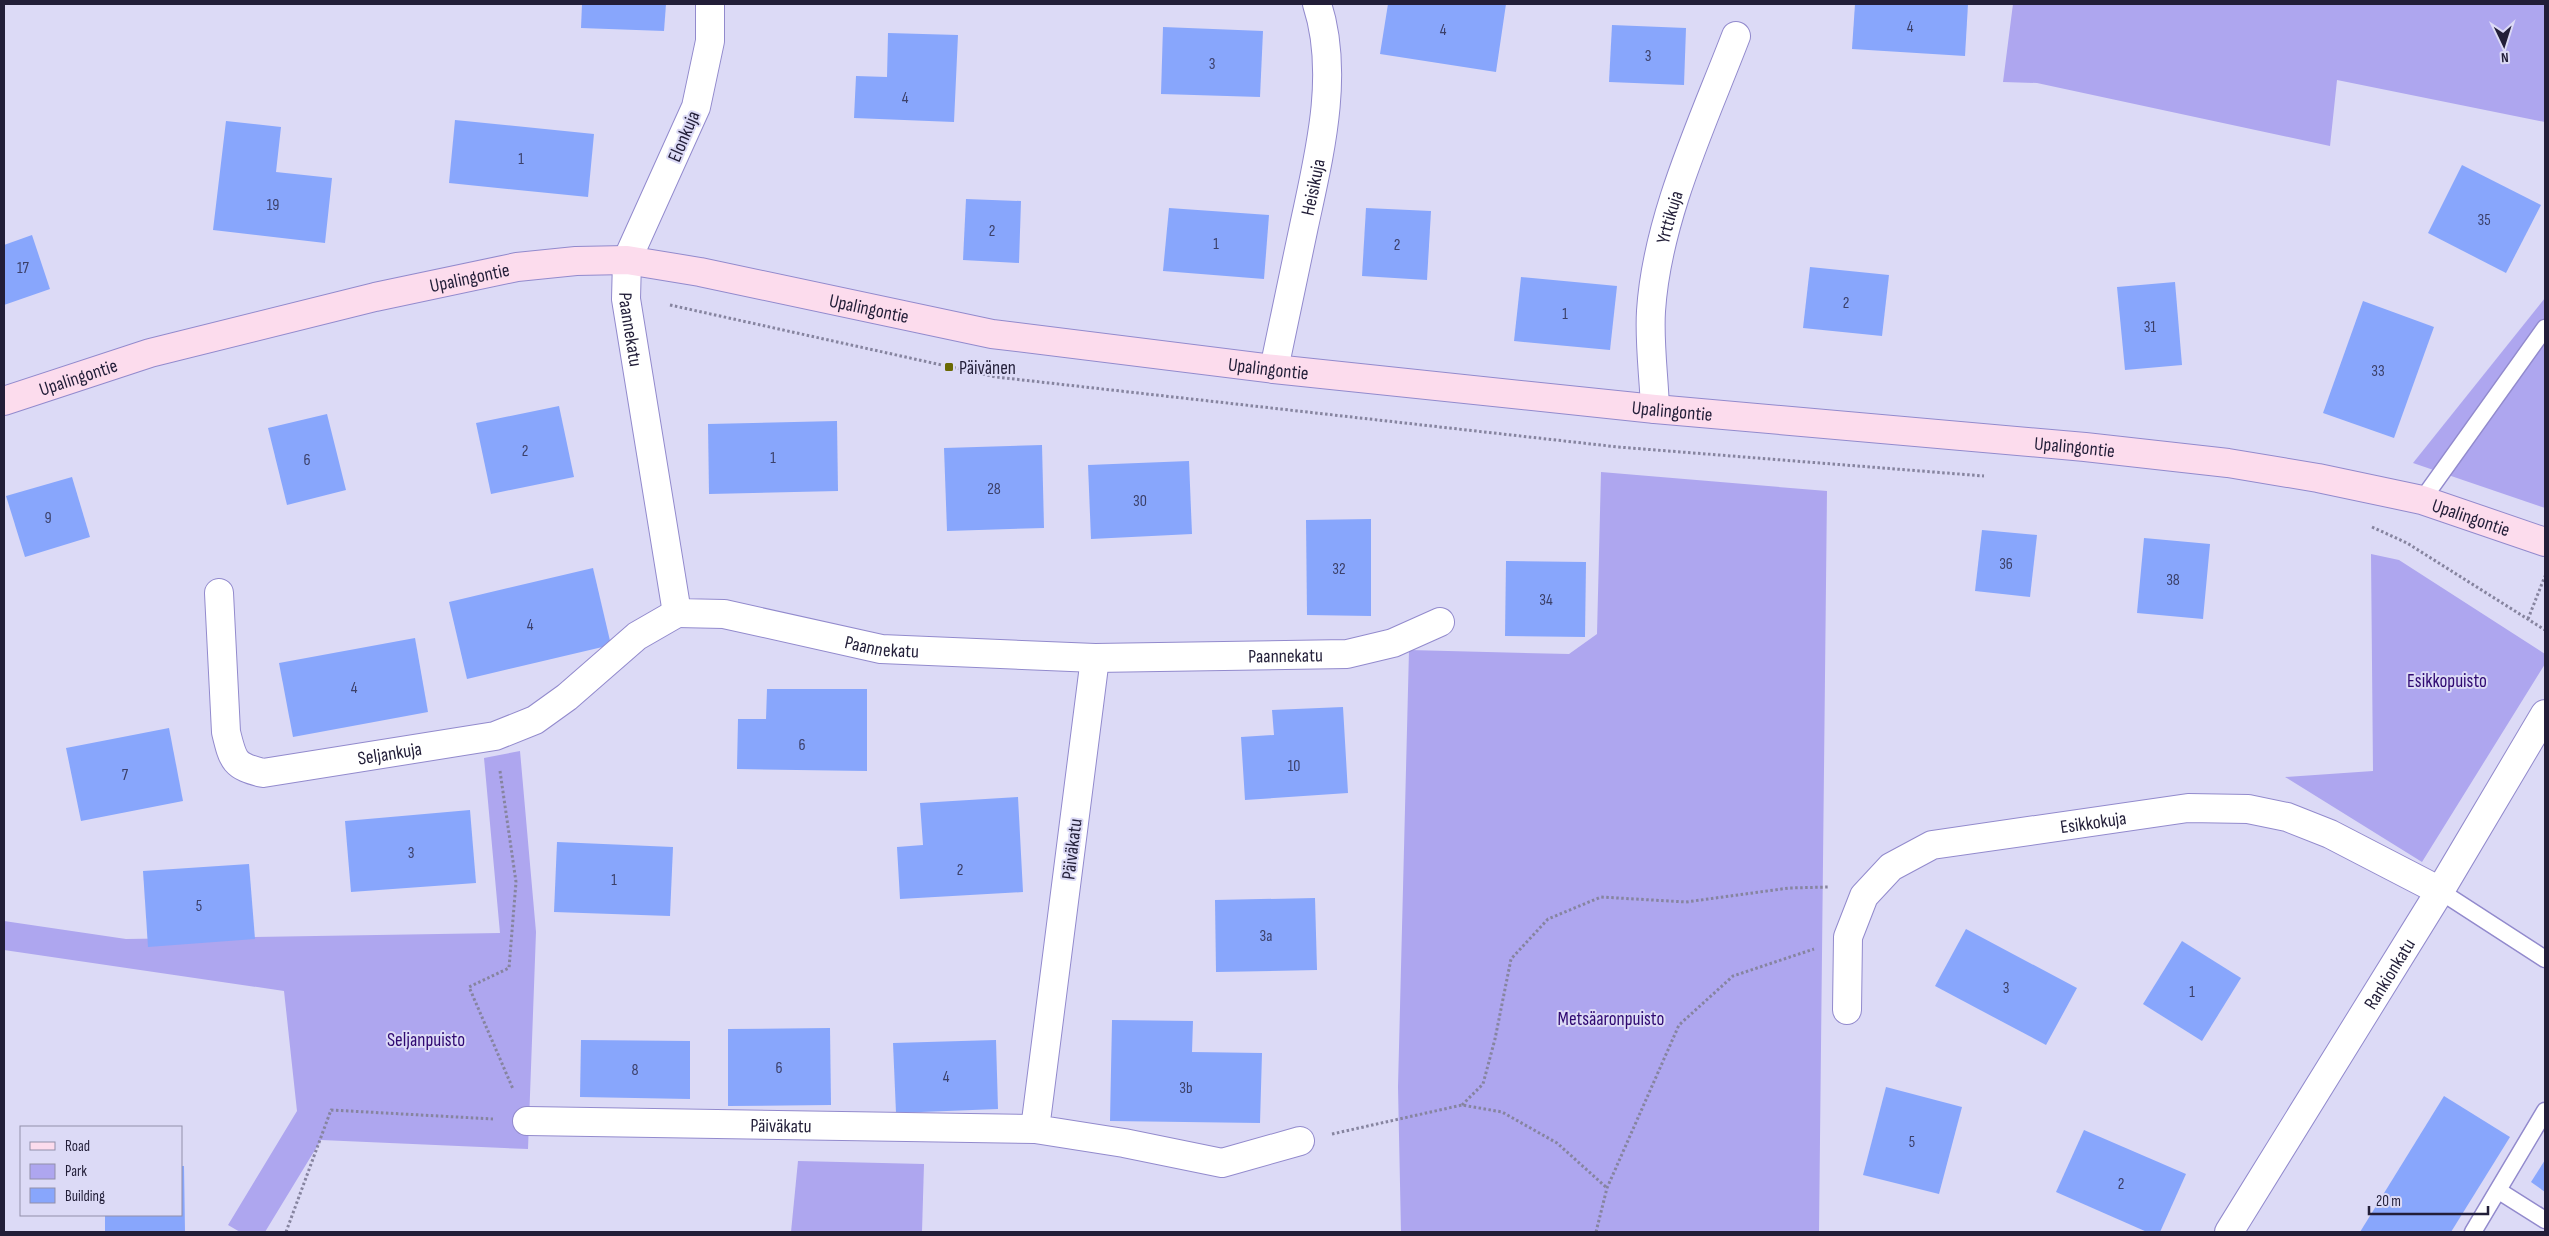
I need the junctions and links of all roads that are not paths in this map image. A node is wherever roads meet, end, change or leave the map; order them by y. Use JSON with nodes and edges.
{"nodes":[{"id":1,"x":710,"y":4,"type":"edge"},
{"id":2,"x":1317,"y":4,"type":"edge"},
{"id":3,"x":1736,"y":36,"type":"dead end"},
{"id":4,"x":627,"y":260,"type":"junction"},
{"id":5,"x":2545,"y":328,"type":"edge"},
{"id":6,"x":1274,"y":369,"type":"junction"},
{"id":7,"x":4,"y":401,"type":"edge"},
{"id":8,"x":1655,"y":409,"type":"junction"},
{"id":9,"x":2422,"y":500,"type":"junction"},
{"id":10,"x":2545,"y":542,"type":"edge"},
{"id":11,"x":219,"y":593,"type":"dead end"},
{"id":12,"x":677,"y":613,"type":"junction"},
{"id":13,"x":1440,"y":622,"type":"dead end"},
{"id":14,"x":1095,"y":658,"type":"junction"},
{"id":15,"x":2545,"y":714,"type":"edge"},
{"id":16,"x":2440,"y":891,"type":"junction"},
{"id":17,"x":2545,"y":959,"type":"edge"},
{"id":18,"x":1847,"y":1010,"type":"dead end"},
{"id":19,"x":2545,"y":1111,"type":"edge"},
{"id":20,"x":527,"y":1121,"type":"road end"},
{"id":21,"x":1035,"y":1129,"type":"junction"},
{"id":22,"x":1300,"y":1140,"type":"road end"},
{"id":23,"x":2499,"y":1190,"type":"junction"},
{"id":24,"x":2545,"y":1220,"type":"edge"},
{"id":25,"x":2229,"y":1232,"type":"edge"},
{"id":26,"x":2472,"y":1232,"type":"edge"}],
"edges":[{"from":1,"to":4,"type":"street","name":"Elonkuja"},
{"from":2,"to":6,"type":"street","name":"Heisikuja"},
{"from":3,"to":8,"type":"street","name":"Yrttikuja"},
{"from":4,"to":6,"type":"street","name":"Upalingontie"},
{"from":4,"to":7,"type":"street","name":"Upalingontie"},
{"from":4,"to":12,"type":"street","name":"Paannekatu"},
{"from":5,"to":9,"type":"lane"},
{"from":6,"to":8,"type":"street","name":"Upalingontie"},
{"from":8,"to":9,"type":"street","name":"Upalingontie"},
{"from":9,"to":10,"type":"street","name":"Upalingontie"},
{"from":11,"to":12,"type":"street","name":"Seljankuja"},
{"from":12,"to":14,"type":"street","name":"Paannekatu"},
{"from":13,"to":14,"type":"street","name":"Paannekatu"},
{"from":14,"to":21,"type":"street","name":"Päiväkatu"},
{"from":15,"to":16,"type":"street","name":"Rankionkatu"},
{"from":16,"to":17,"type":"lane"},
{"from":16,"to":18,"type":"street","name":"Esikkokuja"},
{"from":16,"to":25,"type":"street","name":"Rankionkatu"},
{"from":19,"to":23,"type":"lane"},
{"from":20,"to":21,"type":"street","name":"Päiväkatu"},
{"from":21,"to":22,"type":"street","name":"Päiväkatu"},
{"from":23,"to":24,"type":"lane"},
{"from":23,"to":26,"type":"lane"}]}
